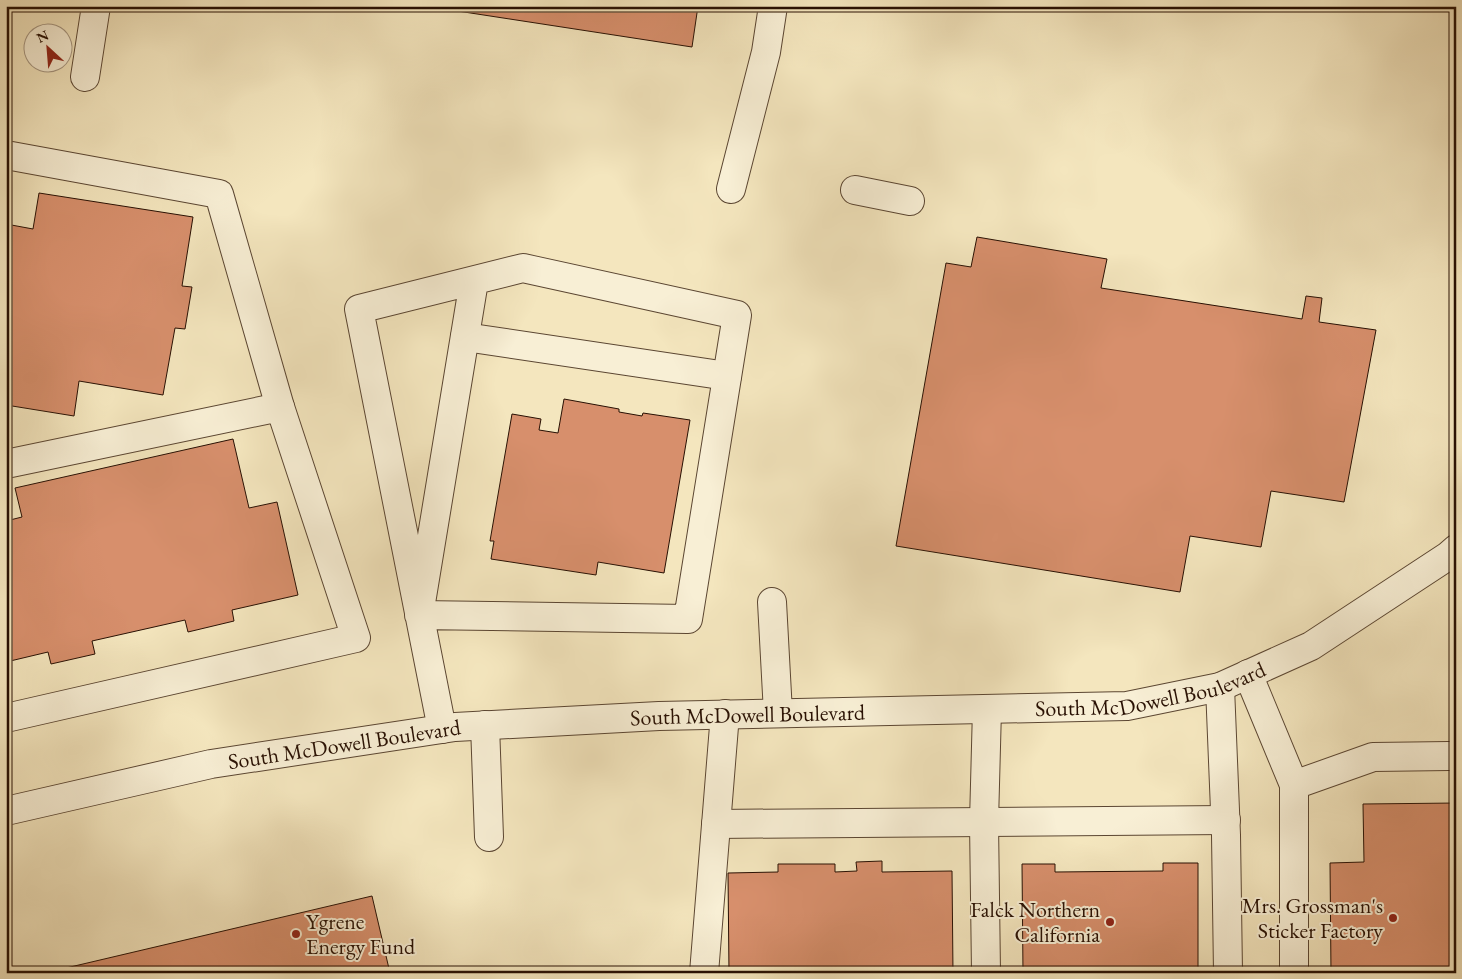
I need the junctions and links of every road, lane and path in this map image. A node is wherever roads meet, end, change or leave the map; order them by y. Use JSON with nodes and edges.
{"nodes":[{"id":1,"x":96,"y":6,"type":"edge"},
{"id":2,"x":772,"y":6,"type":"edge"},
{"id":3,"x":85,"y":77,"type":"dead end"},
{"id":4,"x":6,"y":155,"type":"edge"},
{"id":5,"x":731,"y":189,"type":"dead end"},
{"id":6,"x":855,"y":190,"type":"dead end"},
{"id":7,"x":910,"y":201,"type":"dead end"},
{"id":8,"x":474,"y":281,"type":"junction"},
{"id":9,"x":465,"y":337,"type":"junction"},
{"id":10,"x":727,"y":376,"type":"junction"},
{"id":11,"x":280,"y":407,"type":"junction"},
{"id":12,"x":6,"y":464,"type":"edge"},
{"id":13,"x":1453,"y":557,"type":"edge"},
{"id":14,"x":772,"y":602,"type":"dead end"},
{"id":15,"x":420,"y":615,"type":"junction"},
{"id":16,"x":1248,"y":674,"type":"junction"},
{"id":17,"x":1220,"y":687,"type":"junction"},
{"id":18,"x":987,"y":709,"type":"junction"},
{"id":19,"x":778,"y":713,"type":"junction"},
{"id":20,"x":725,"y":714,"type":"junction"},
{"id":21,"x":6,"y":718,"type":"edge"},
{"id":22,"x":485,"y":725,"type":"junction"},
{"id":23,"x":442,"y":729,"type":"junction"},
{"id":24,"x":1448,"y":756,"type":"dead end"},
{"id":25,"x":1294,"y":785,"type":"junction"},
{"id":26,"x":6,"y":811,"type":"edge"},
{"id":27,"x":1226,"y":820,"type":"junction"},
{"id":28,"x":984,"y":822,"type":"junction"},
{"id":29,"x":716,"y":824,"type":"junction"},
{"id":30,"x":488,"y":837,"type":"dead end"},
{"id":31,"x":704,"y":973,"type":"edge"},
{"id":32,"x":986,"y":973,"type":"edge"},
{"id":33,"x":1228,"y":973,"type":"edge"},
{"id":34,"x":1294,"y":973,"type":"edge"}],
"edges":[{"from":1,"to":3,"type":"street"},
{"from":2,"to":5,"type":"street"},
{"from":4,"to":11,"type":"street"},
{"from":6,"to":7,"type":"street"},
{"from":8,"to":9,"type":"street"},
{"from":8,"to":10,"type":"street"},
{"from":8,"to":15,"type":"street"},
{"from":9,"to":10,"type":"street"},
{"from":9,"to":15,"type":"street"},
{"from":10,"to":15,"type":"street"},
{"from":11,"to":12,"type":"street"},
{"from":11,"to":21,"type":"street"},
{"from":13,"to":16,"type":"street","name":"South McDowell Boulevard"},
{"from":14,"to":19,"type":"street"},
{"from":15,"to":23,"type":"street"},
{"from":16,"to":17,"type":"street","name":"South McDowell Boulevard"},
{"from":16,"to":25,"type":"street"},
{"from":17,"to":18,"type":"street","name":"South McDowell Boulevard"},
{"from":17,"to":27,"type":"street"},
{"from":18,"to":19,"type":"street","name":"South McDowell Boulevard"},
{"from":18,"to":28,"type":"street"},
{"from":19,"to":20,"type":"street","name":"South McDowell Boulevard"},
{"from":20,"to":22,"type":"street","name":"South McDowell Boulevard"},
{"from":20,"to":29,"type":"street"},
{"from":22,"to":23,"type":"street","name":"South McDowell Boulevard"},
{"from":22,"to":30,"type":"street"},
{"from":23,"to":26,"type":"street","name":"South McDowell Boulevard"},
{"from":24,"to":25,"type":"street"},
{"from":25,"to":34,"type":"street"},
{"from":27,"to":28,"type":"street"},
{"from":27,"to":33,"type":"street"},
{"from":28,"to":29,"type":"street"},
{"from":28,"to":32,"type":"street"},
{"from":29,"to":31,"type":"street"}]}
